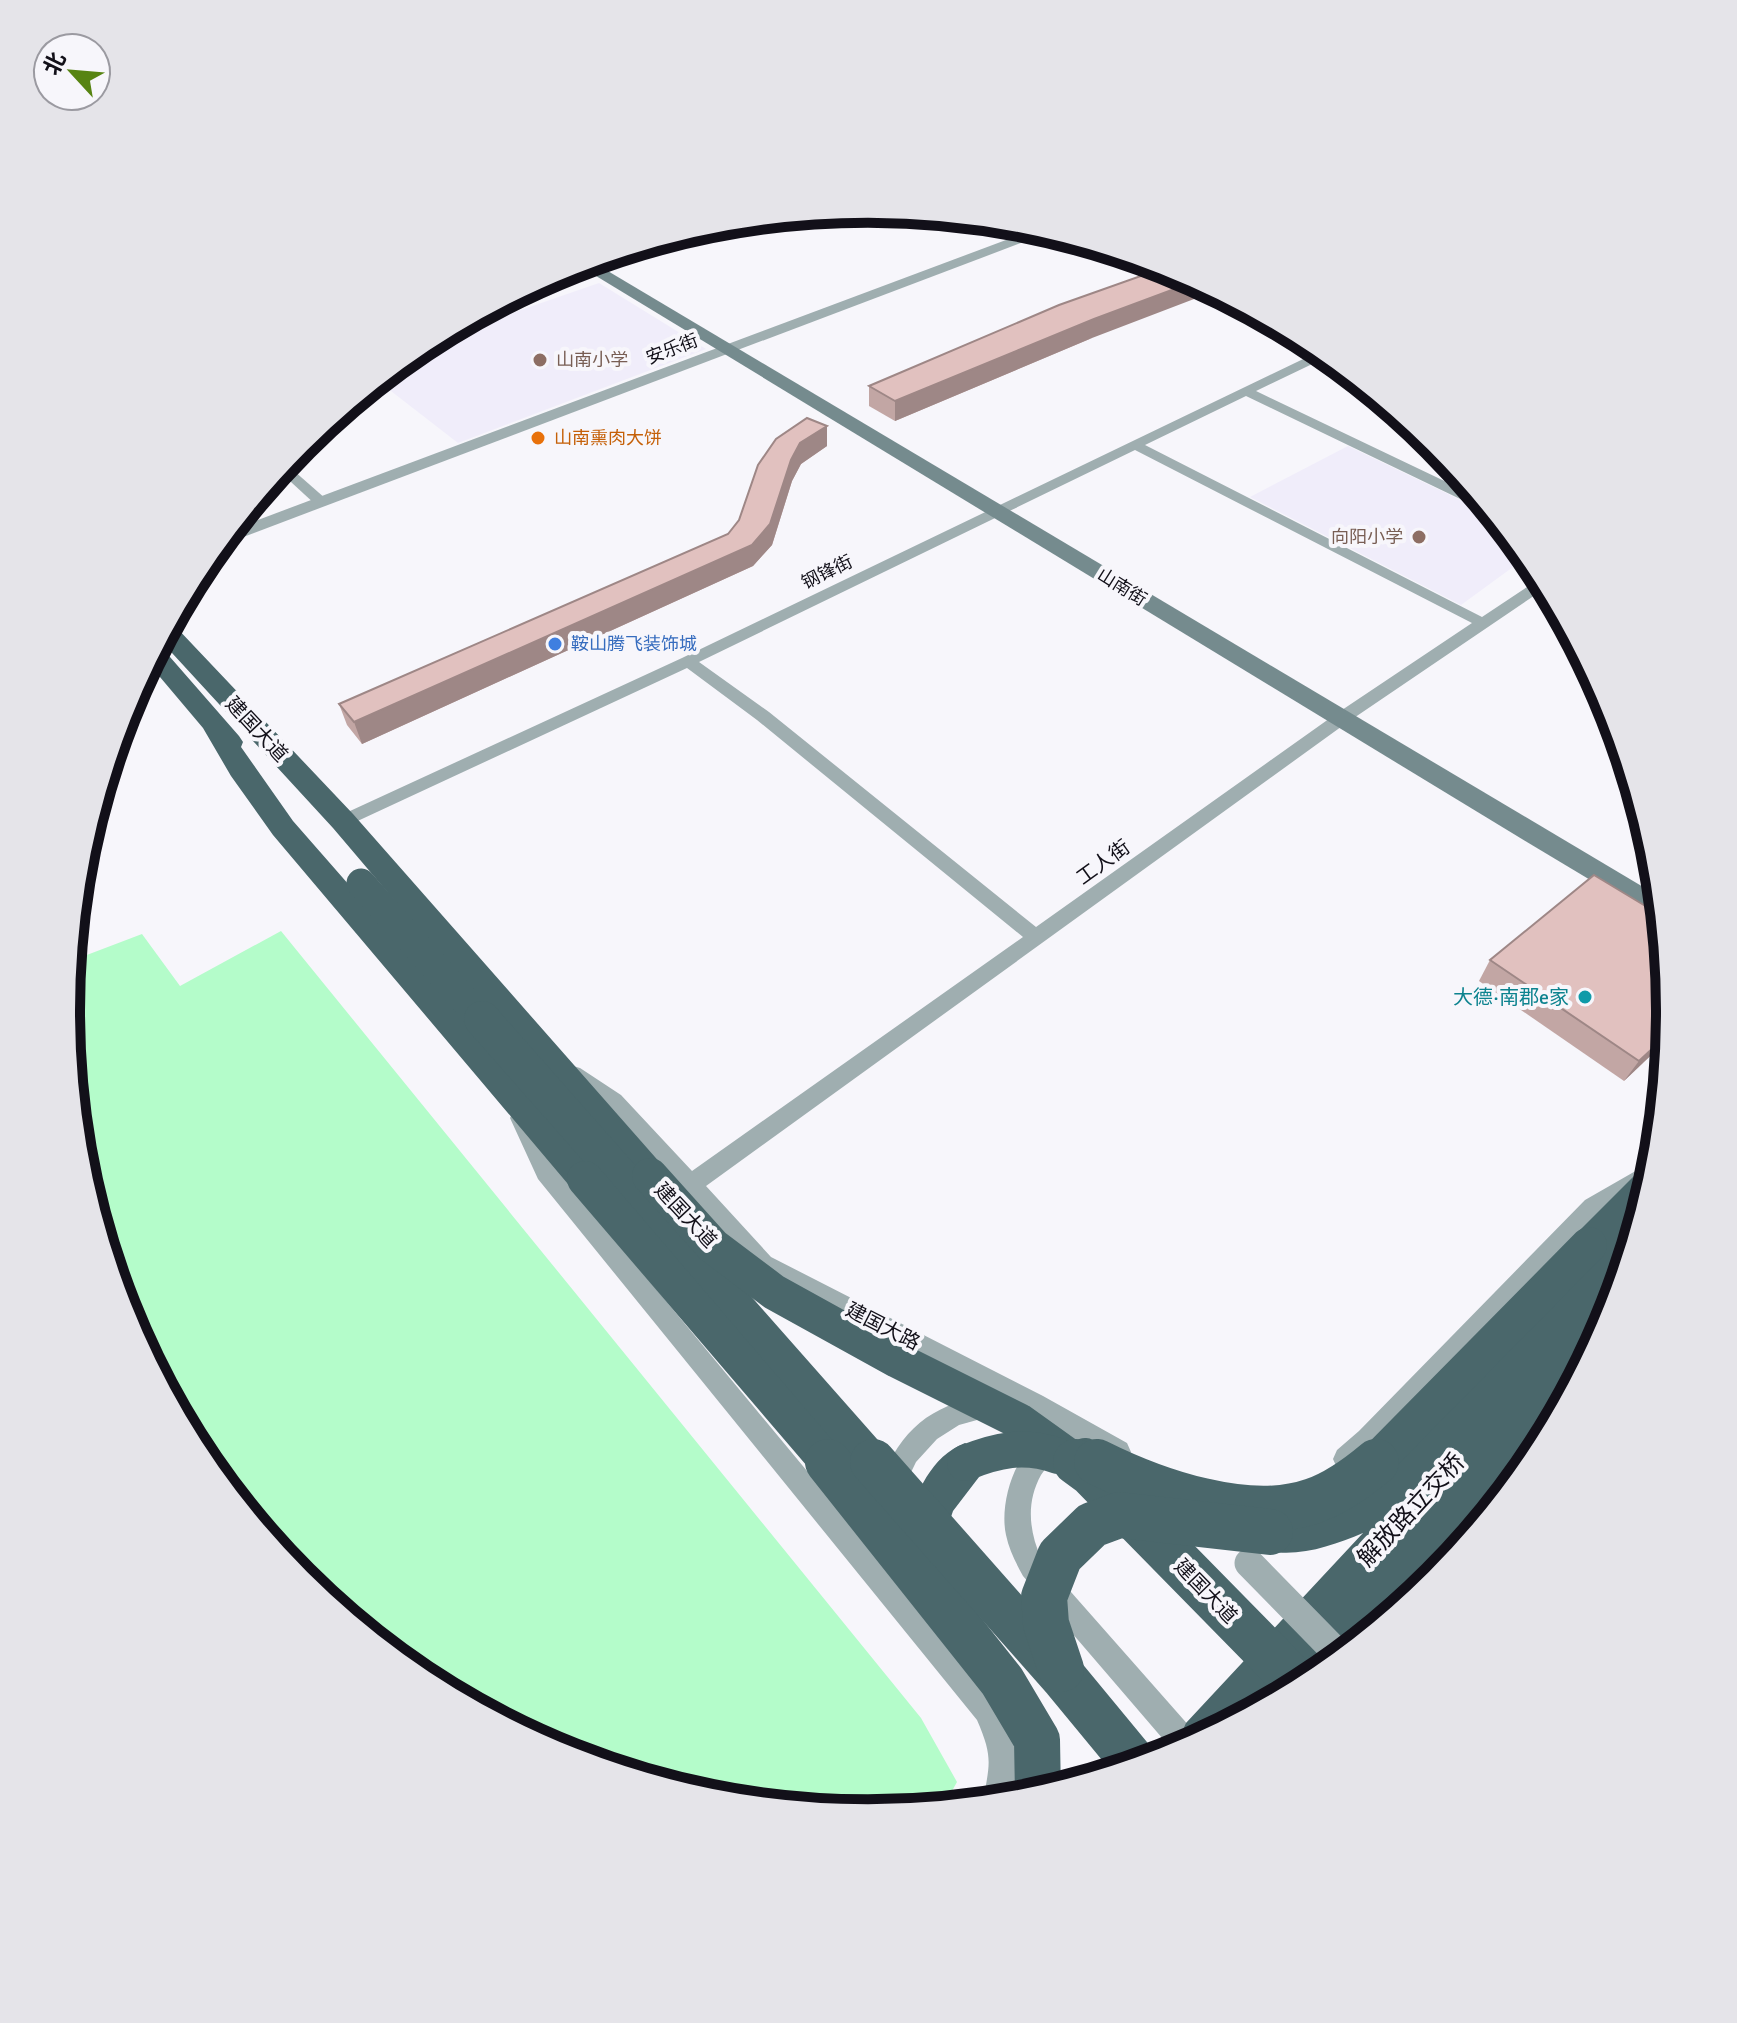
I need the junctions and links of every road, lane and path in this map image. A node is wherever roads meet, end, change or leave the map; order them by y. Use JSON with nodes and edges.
{"nodes":[{"id":1,"x":1023,"y":238,"type":"edge"},
{"id":2,"x":598,"y":271,"type":"edge"},
{"id":3,"x":728,"y":349,"type":"junction"},
{"id":4,"x":1312,"y":359,"type":"edge"},
{"id":5,"x":1245,"y":391,"type":"junction"},
{"id":6,"x":1133,"y":444,"type":"junction"},
{"id":7,"x":292,"y":475,"type":"edge"},
{"id":8,"x":1464,"y":496,"type":"edge"},
{"id":9,"x":321,"y":502,"type":"junction"},
{"id":10,"x":997,"y":510,"type":"junction"},
{"id":11,"x":243,"y":531,"type":"edge"},
{"id":12,"x":1534,"y":589,"type":"edge"},
{"id":13,"x":1483,"y":623,"type":"junction"},
{"id":14,"x":174,"y":639,"type":"edge"},
{"id":15,"x":688,"y":661,"type":"junction"},
{"id":16,"x":161,"y":663,"type":"edge"},
{"id":17,"x":1339,"y":720,"type":"junction"},
{"id":18,"x":216,"y":728,"type":"junction"},
{"id":19,"x":343,"y":821,"type":"junction"},
{"id":20,"x":1649,"y":903,"type":"edge"},
{"id":21,"x":1036,"y":937,"type":"junction"},
{"id":22,"x":545,"y":1055,"type":"junction"},
{"id":23,"x":508,"y":1089,"type":"junction"},
{"id":24,"x":1638,"y":1181,"type":"edge"},
{"id":25,"x":691,"y":1184,"type":"junction"},
{"id":26,"x":1634,"y":1199,"type":"edge"},
{"id":27,"x":1620,"y":1248,"type":"edge"},
{"id":28,"x":1600,"y":1305,"type":"edge"},
{"id":29,"x":1027,"y":1412,"type":"junction"},
{"id":30,"x":1544,"y":1418,"type":"edge"},
{"id":31,"x":1094,"y":1456,"type":"junction"},
{"id":32,"x":1150,"y":1476,"type":"junction"},
{"id":33,"x":930,"y":1589,"type":"junction"},
{"id":34,"x":889,"y":1590,"type":"junction"},
{"id":35,"x":1333,"y":1649,"type":"edge"},
{"id":36,"x":1325,"y":1654,"type":"edge"},
{"id":37,"x":1292,"y":1677,"type":"edge"},
{"id":38,"x":1065,"y":1679,"type":"junction"},
{"id":39,"x":1224,"y":1715,"type":"edge"},
{"id":40,"x":1179,"y":1736,"type":"edge"},
{"id":41,"x":1128,"y":1756,"type":"edge"},
{"id":42,"x":1038,"y":1781,"type":"edge"},
{"id":43,"x":999,"y":1789,"type":"edge"}],
"edges":[{"from":1,"to":3,"type":"street","name":"安乐街"},
{"from":2,"to":3,"type":"main road","name":"山南街"},
{"from":3,"to":9,"type":"street","name":"安乐街"},
{"from":3,"to":10,"type":"main road","name":"山南街"},
{"from":4,"to":5,"type":"street","name":"钢锋街"},
{"from":5,"to":6,"type":"street","name":"钢锋街"},
{"from":5,"to":8,"type":"street"},
{"from":6,"to":10,"type":"street","name":"钢锋街"},
{"from":6,"to":13,"type":"street"},
{"from":7,"to":9,"type":"street"},
{"from":9,"to":11,"type":"street","name":"安乐街"},
{"from":10,"to":15,"type":"street","name":"钢锋街"},
{"from":10,"to":17,"type":"main road","name":"山南街"},
{"from":12,"to":13,"type":"street","name":"工人街"},
{"from":13,"to":17,"type":"street","name":"工人街"},
{"from":14,"to":19,"type":"highway","name":"建国大道"},
{"from":15,"to":19,"type":"street","name":"钢锋街"},
{"from":15,"to":21,"type":"street"},
{"from":16,"to":18,"type":"highway","name":"建国大道"},
{"from":17,"to":20,"type":"main road","name":"山南街"},
{"from":17,"to":21,"type":"street","name":"工人街"},
{"from":18,"to":23,"type":"highway"},
{"from":18,"to":38,"type":"highway","name":"建国大道","bridge":true},
{"from":19,"to":22,"type":"highway","name":"建国大道"},
{"from":21,"to":25,"type":"street","name":"工人街"},
{"from":22,"to":25,"type":"street","name":"建国大路"},
{"from":22,"to":29,"type":"highway","name":"建国大道","bridge":true},
{"from":23,"to":33,"type":"highway","bridge":true},
{"from":23,"to":34,"type":"street"},
{"from":24,"to":32,"type":"street"},
{"from":25,"to":29,"type":"street","name":"建国大路"},
{"from":26,"to":29,"type":"highway","bridge":true},
{"from":27,"to":38,"type":"highway","bridge":true},
{"from":28,"to":39,"type":"highway","name":"解放路立交桥"},
{"from":29,"to":31,"type":"highway","name":"建国大道","bridge":true},
{"from":29,"to":34,"type":"street"},
{"from":30,"to":36,"type":"highway","name":"解放路立交桥"},
{"from":31,"to":32,"type":"street"},
{"from":31,"to":33,"type":"highway","bridge":true},
{"from":31,"to":37,"type":"highway","name":"建国大道","bridge":true},
{"from":31,"to":40,"type":"street"},
{"from":32,"to":35,"type":"street","bridge":true},
{"from":33,"to":42,"type":"highway","bridge":true},
{"from":34,"to":43,"type":"street"},
{"from":38,"to":41,"type":"highway","name":"建国大道","bridge":true}]}
